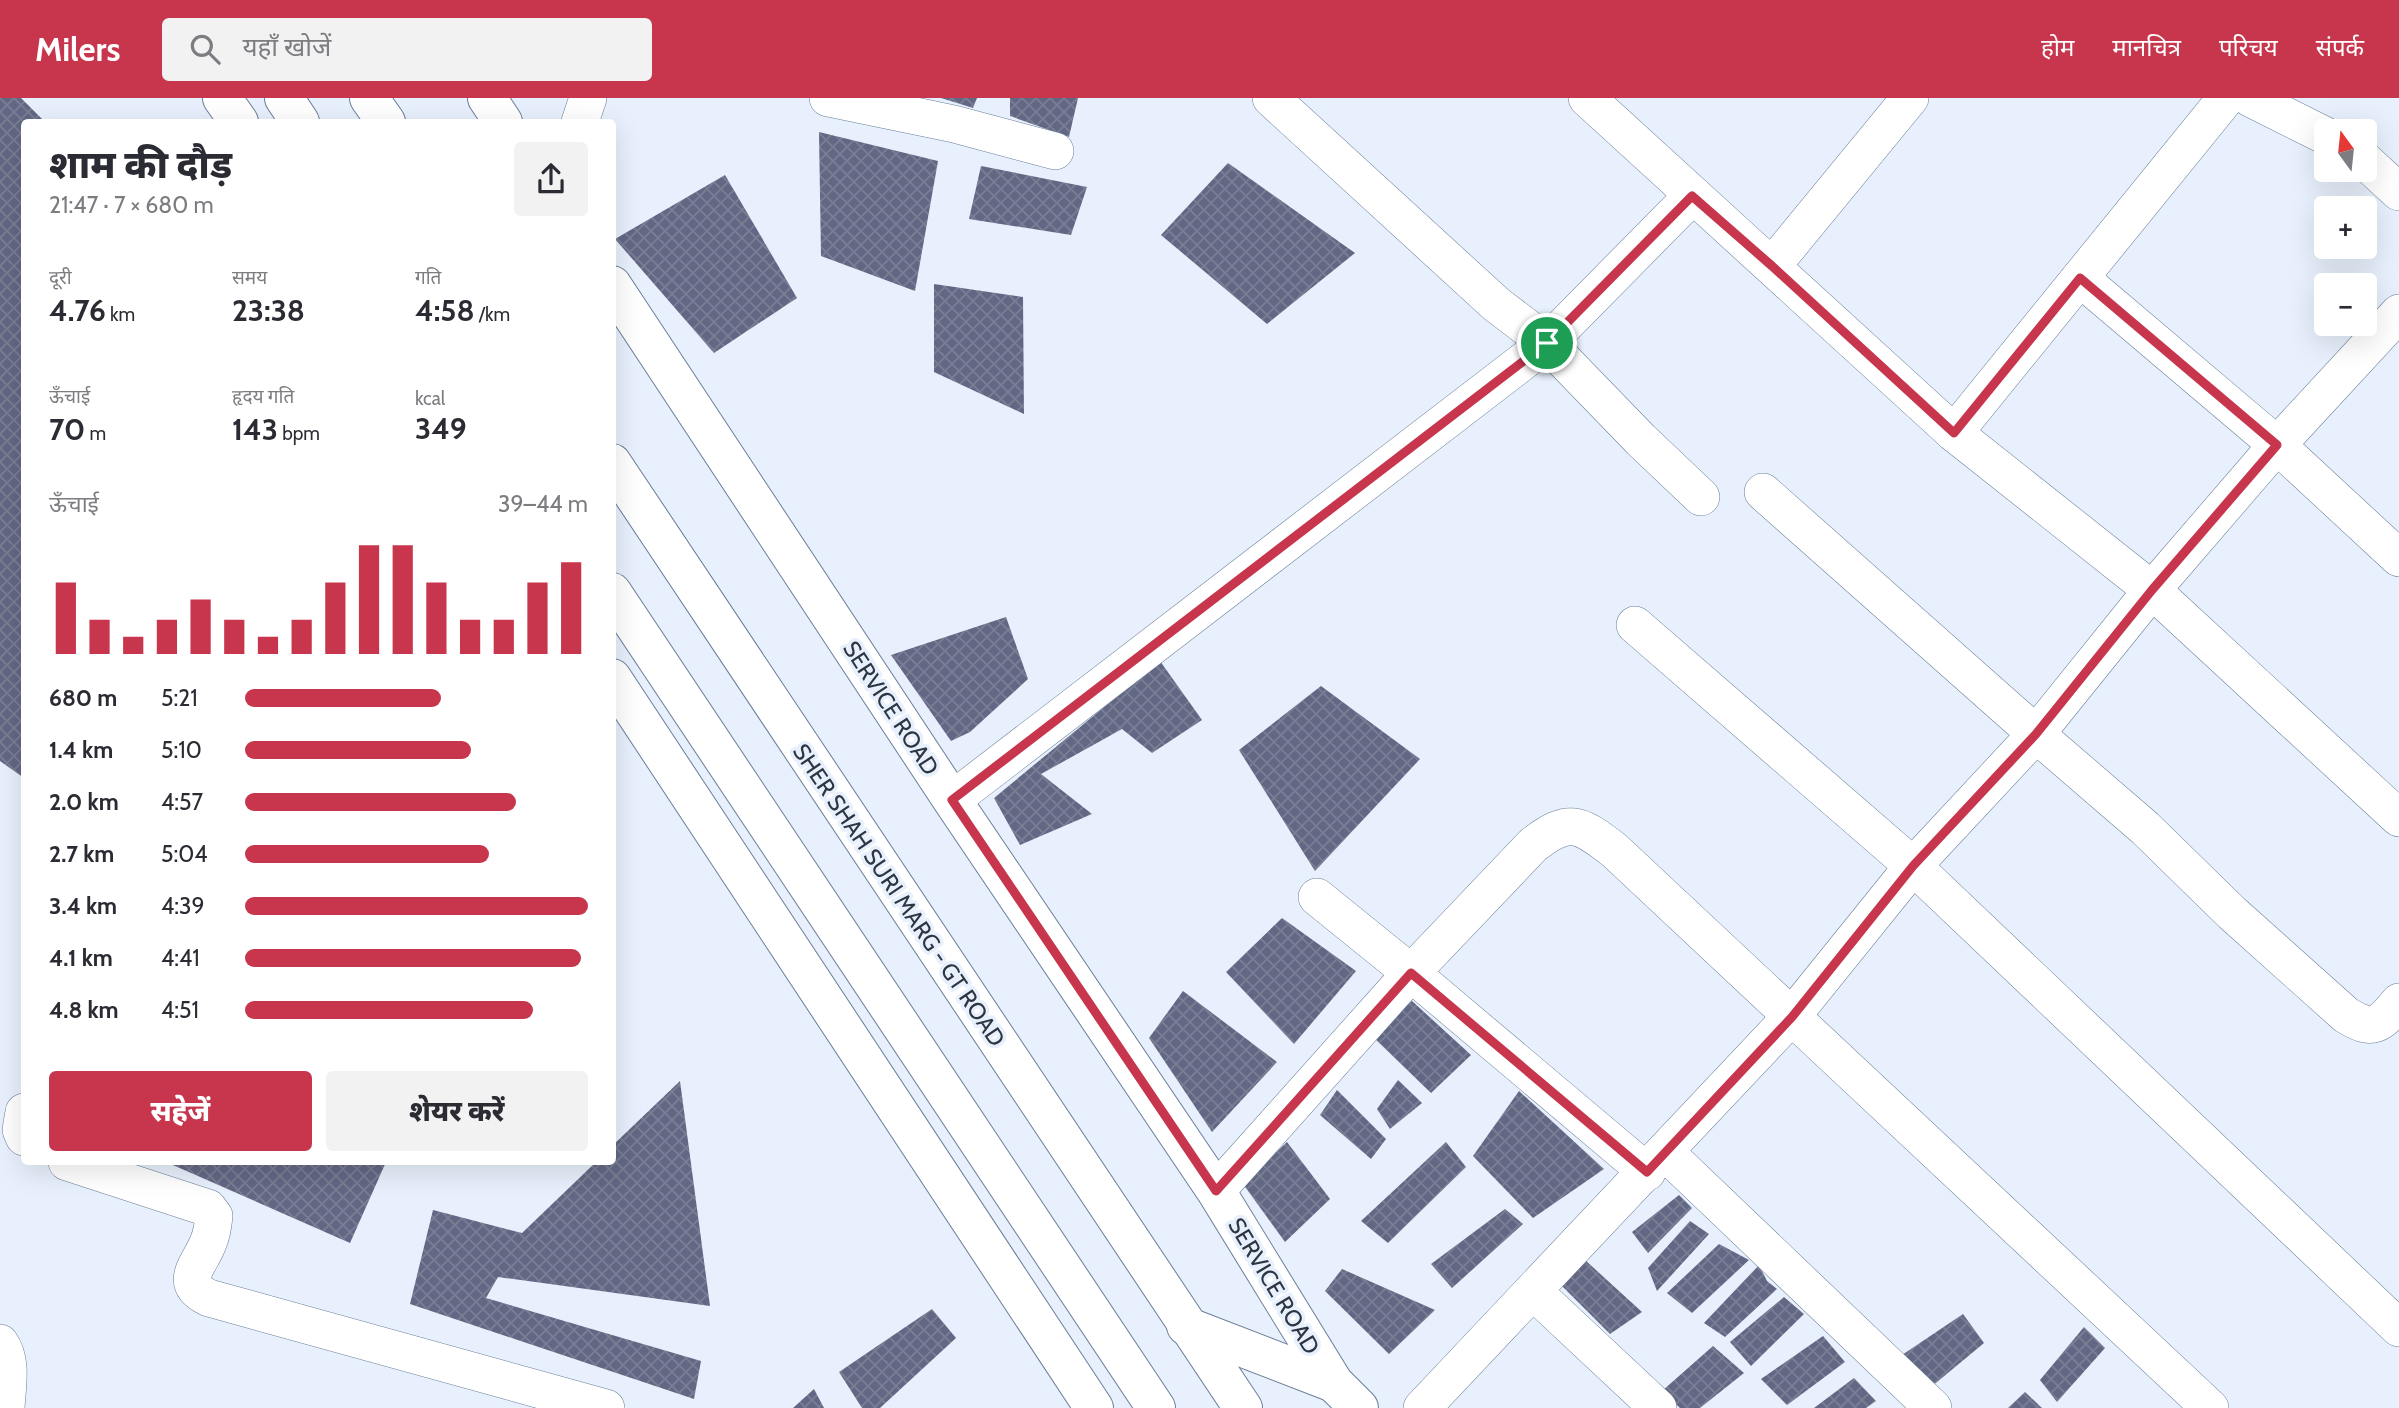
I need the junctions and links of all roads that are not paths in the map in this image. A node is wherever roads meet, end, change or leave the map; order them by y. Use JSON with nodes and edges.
{"nodes":[{"id":1,"x":222,"y":98,"type":"edge"},
{"id":2,"x":284,"y":98,"type":"edge"},
{"id":3,"x":369,"y":98,"type":"edge"},
{"id":4,"x":487,"y":98,"type":"edge"},
{"id":5,"x":588,"y":98,"type":"edge"},
{"id":6,"x":828,"y":98,"type":"edge"},
{"id":7,"x":1271,"y":98,"type":"edge"},
{"id":8,"x":1587,"y":98,"type":"edge"},
{"id":9,"x":1910,"y":98,"type":"edge"},
{"id":10,"x":2226,"y":98,"type":"edge"},
{"id":11,"x":2250,"y":98,"type":"edge"},
{"id":12,"x":237,"y":119,"type":"edge"},
{"id":13,"x":298,"y":119,"type":"edge"},
{"id":14,"x":384,"y":119,"type":"edge"},
{"id":15,"x":501,"y":119,"type":"edge"},
{"id":16,"x":581,"y":119,"type":"edge"},
{"id":17,"x":2314,"y":130,"type":"edge"},
{"id":18,"x":1055,"y":151,"type":"dead end"},
{"id":19,"x":2377,"y":172,"type":"edge"},
{"id":20,"x":2399,"y":192,"type":"edge"},
{"id":21,"x":1692,"y":196,"type":"junction"},
{"id":22,"x":1772,"y":266,"type":"junction"},
{"id":23,"x":2080,"y":278,"type":"junction"},
{"id":24,"x":616,"y":291,"type":"edge"},
{"id":25,"x":2399,"y":313,"type":"edge"},
{"id":26,"x":1547,"y":343,"type":"junction"},
{"id":27,"x":1954,"y":433,"type":"junction"},
{"id":28,"x":2277,"y":445,"type":"junction"},
{"id":29,"x":616,"y":469,"type":"edge"},
{"id":30,"x":1763,"y":492,"type":"dead end"},
{"id":31,"x":1701,"y":497,"type":"dead end"},
{"id":32,"x":2399,"y":558,"type":"edge"},
{"id":33,"x":2152,"y":590,"type":"junction"},
{"id":34,"x":616,"y":598,"type":"edge"},
{"id":35,"x":1634,"y":625,"type":"dead end"},
{"id":36,"x":616,"y":684,"type":"edge"},
{"id":37,"x":2036,"y":734,"type":"junction"},
{"id":38,"x":952,"y":800,"type":"junction"},
{"id":39,"x":2399,"y":818,"type":"edge"},
{"id":40,"x":1913,"y":866,"type":"junction"},
{"id":41,"x":1317,"y":897,"type":"dead end"},
{"id":42,"x":1411,"y":973,"type":"junction"},
{"id":43,"x":2399,"y":1002,"type":"edge"},
{"id":44,"x":1792,"y":1017,"type":"junction"},
{"id":45,"x":1656,"y":1162,"type":"junction"},
{"id":46,"x":76,"y":1165,"type":"edge"},
{"id":47,"x":1216,"y":1191,"type":"junction"},
{"id":48,"x":1533,"y":1291,"type":"junction"},
{"id":49,"x":1186,"y":1326,"type":"junction"},
{"id":50,"x":2399,"y":1328,"type":"edge"},
{"id":51,"x":0,"y":1343,"type":"edge"},
{"id":52,"x":1346,"y":1396,"type":"edge"},
{"id":53,"x":6,"y":1408,"type":"edge"},
{"id":54,"x":606,"y":1408,"type":"edge"},
{"id":55,"x":1094,"y":1408,"type":"edge"},
{"id":56,"x":1156,"y":1408,"type":"edge"},
{"id":57,"x":1243,"y":1408,"type":"edge"},
{"id":58,"x":1422,"y":1408,"type":"edge"},
{"id":59,"x":1658,"y":1408,"type":"edge"},
{"id":60,"x":1933,"y":1408,"type":"edge"},
{"id":61,"x":2210,"y":1408,"type":"edge"}],
"edges":[{"from":1,"to":12,"type":"main road"},
{"from":2,"to":13,"type":"main road"},
{"from":3,"to":14,"type":"main road"},
{"from":4,"to":15,"type":"main road"},
{"from":5,"to":16,"type":"street"},
{"from":6,"to":18,"type":"street"},
{"from":7,"to":26,"type":"street"},
{"from":8,"to":21,"type":"street"},
{"from":9,"to":22,"type":"street"},
{"from":10,"to":23,"type":"street"},
{"from":11,"to":17,"type":"street"},
{"from":19,"to":20,"type":"street"},
{"from":21,"to":22,"type":"street"},
{"from":21,"to":26,"type":"street"},
{"from":22,"to":27,"type":"street"},
{"from":23,"to":27,"type":"street"},
{"from":23,"to":28,"type":"street"},
{"from":24,"to":38,"type":"main road","name":"SERVICE ROAD"},
{"from":25,"to":28,"type":"street"},
{"from":26,"to":31,"type":"street"},
{"from":26,"to":38,"type":"street"},
{"from":27,"to":33,"type":"street"},
{"from":28,"to":32,"type":"street"},
{"from":28,"to":33,"type":"street"},
{"from":29,"to":49,"type":"main road","name":"SHER SHAH SURI MARG - GT ROAD"},
{"from":30,"to":37,"type":"street"},
{"from":33,"to":37,"type":"street"},
{"from":33,"to":39,"type":"street"},
{"from":34,"to":56,"type":"main road"},
{"from":35,"to":40,"type":"street"},
{"from":36,"to":55,"type":"main road"},
{"from":37,"to":40,"type":"street"},
{"from":37,"to":43,"type":"street"},
{"from":38,"to":47,"type":"main road","name":"SERVICE ROAD"},
{"from":40,"to":44,"type":"street"},
{"from":40,"to":50,"type":"street"},
{"from":41,"to":42,"type":"street"},
{"from":42,"to":44,"type":"street"},
{"from":42,"to":45,"type":"street"},
{"from":42,"to":47,"type":"street"},
{"from":44,"to":45,"type":"street"},
{"from":44,"to":61,"type":"street"},
{"from":45,"to":48,"type":"street"},
{"from":45,"to":60,"type":"street"},
{"from":46,"to":54,"type":"street"},
{"from":47,"to":52,"type":"main road","name":"SERVICE ROAD"},
{"from":48,"to":58,"type":"street"},
{"from":48,"to":59,"type":"street"},
{"from":49,"to":52,"type":"main road"},
{"from":49,"to":57,"type":"main road","name":"SHER SHAH SURI MARG - GT ROAD"},
{"from":51,"to":53,"type":"street"}]}
